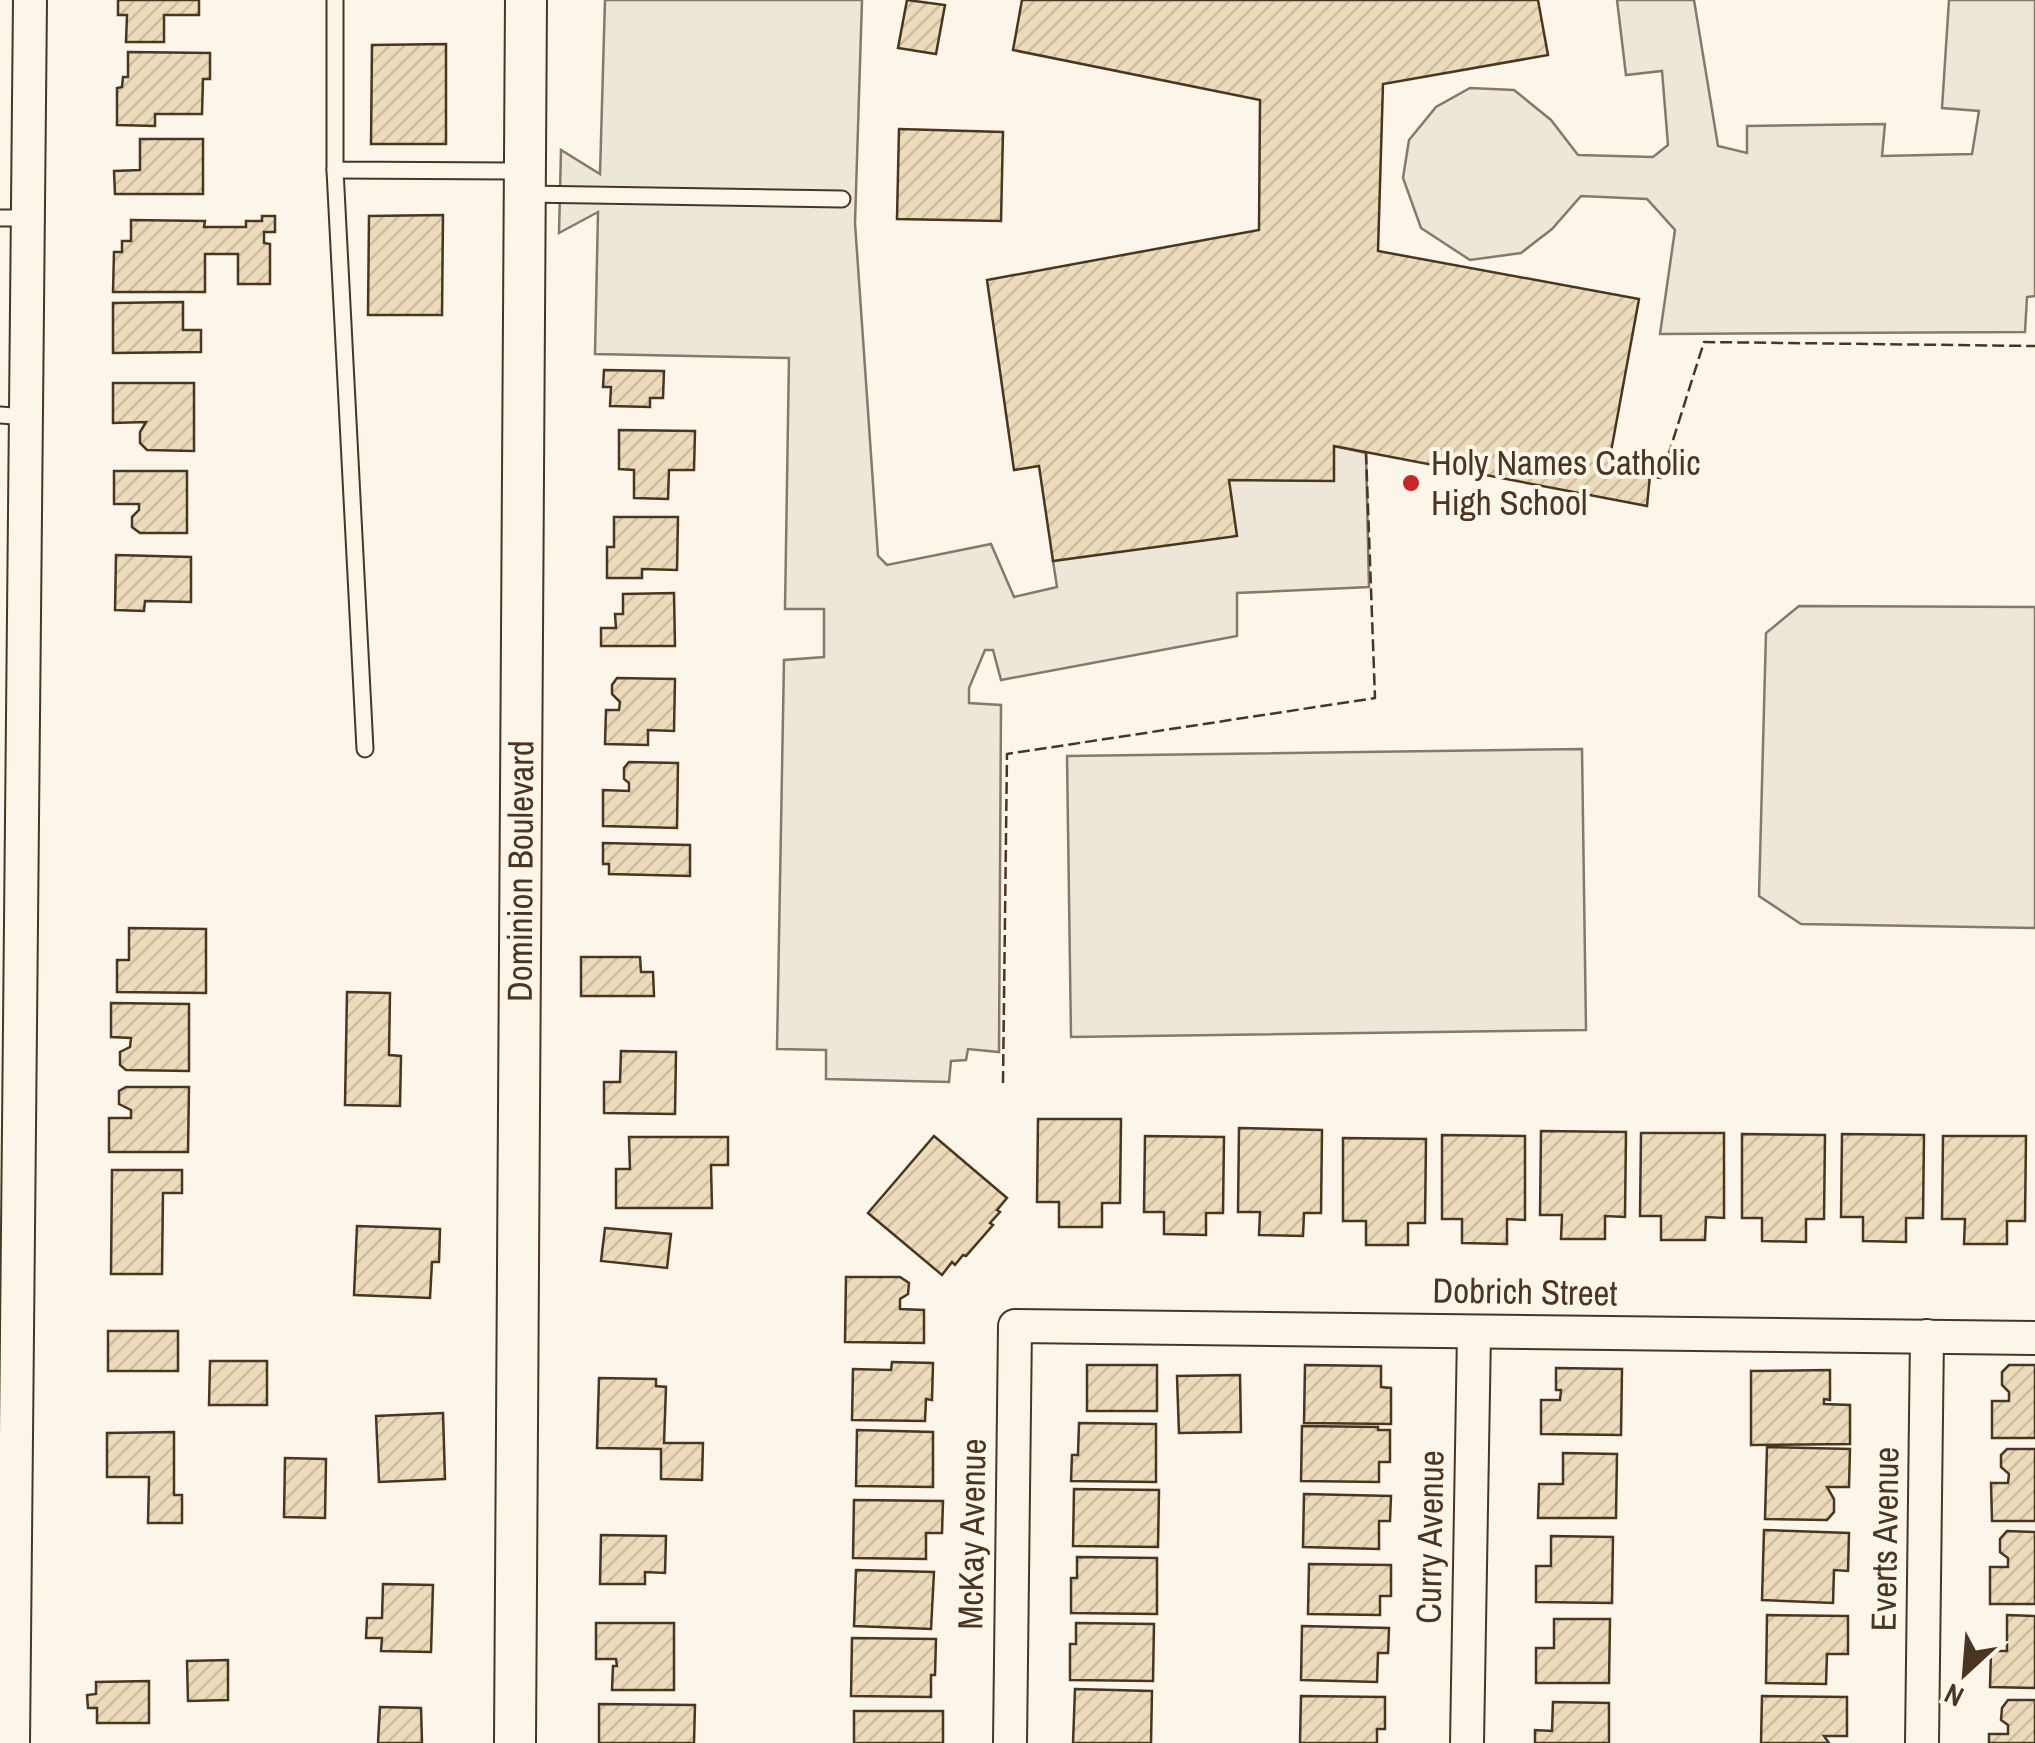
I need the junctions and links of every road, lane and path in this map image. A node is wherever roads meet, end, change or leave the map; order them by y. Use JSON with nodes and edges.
{"nodes":[{"id":1,"x":30,"y":0,"type":"edge"},
{"id":2,"x":335,"y":0,"type":"edge"},
{"id":3,"x":526,"y":0,"type":"edge"},
{"id":4,"x":335,"y":170,"type":"junction"},
{"id":5,"x":525,"y":183,"type":"junction"},
{"id":6,"x":842,"y":199,"type":"dead end"},
{"id":7,"x":15,"y":218,"type":"edge"},
{"id":8,"x":13,"y":416,"type":"edge"},
{"id":9,"x":366,"y":749,"type":"dead end"},
{"id":10,"x":1015,"y":1326,"type":"joint"},
{"id":11,"x":1474,"y":1332,"type":"junction"},
{"id":12,"x":1926,"y":1336,"type":"junction"},
{"id":13,"x":2035,"y":1338,"type":"edge"},
{"id":14,"x":13,"y":1743,"type":"edge"},
{"id":15,"x":514,"y":1743,"type":"edge"},
{"id":16,"x":1010,"y":1743,"type":"edge"},
{"id":17,"x":1466,"y":1743,"type":"edge"},
{"id":18,"x":1922,"y":1743,"type":"edge"}],
"edges":[{"from":1,"to":7,"type":"street"},
{"from":2,"to":4,"type":"lane"},
{"from":3,"to":5,"type":"street","name":"Dominion Boulevard"},
{"from":4,"to":5,"type":"lane"},
{"from":4,"to":9,"type":"lane"},
{"from":5,"to":6,"type":"lane"},
{"from":5,"to":15,"type":"street","name":"Dominion Boulevard"},
{"from":7,"to":8,"type":"street"},
{"from":8,"to":14,"type":"street"},
{"from":10,"to":11,"type":"street","name":"Dobrich Street"},
{"from":10,"to":16,"type":"street","name":"McKay Avenue"},
{"from":11,"to":12,"type":"street","name":"Dobrich Street"},
{"from":11,"to":17,"type":"street","name":"Curry Avenue"},
{"from":12,"to":13,"type":"street","name":"Dobrich Street"},
{"from":12,"to":18,"type":"street","name":"Everts Avenue"}]}
